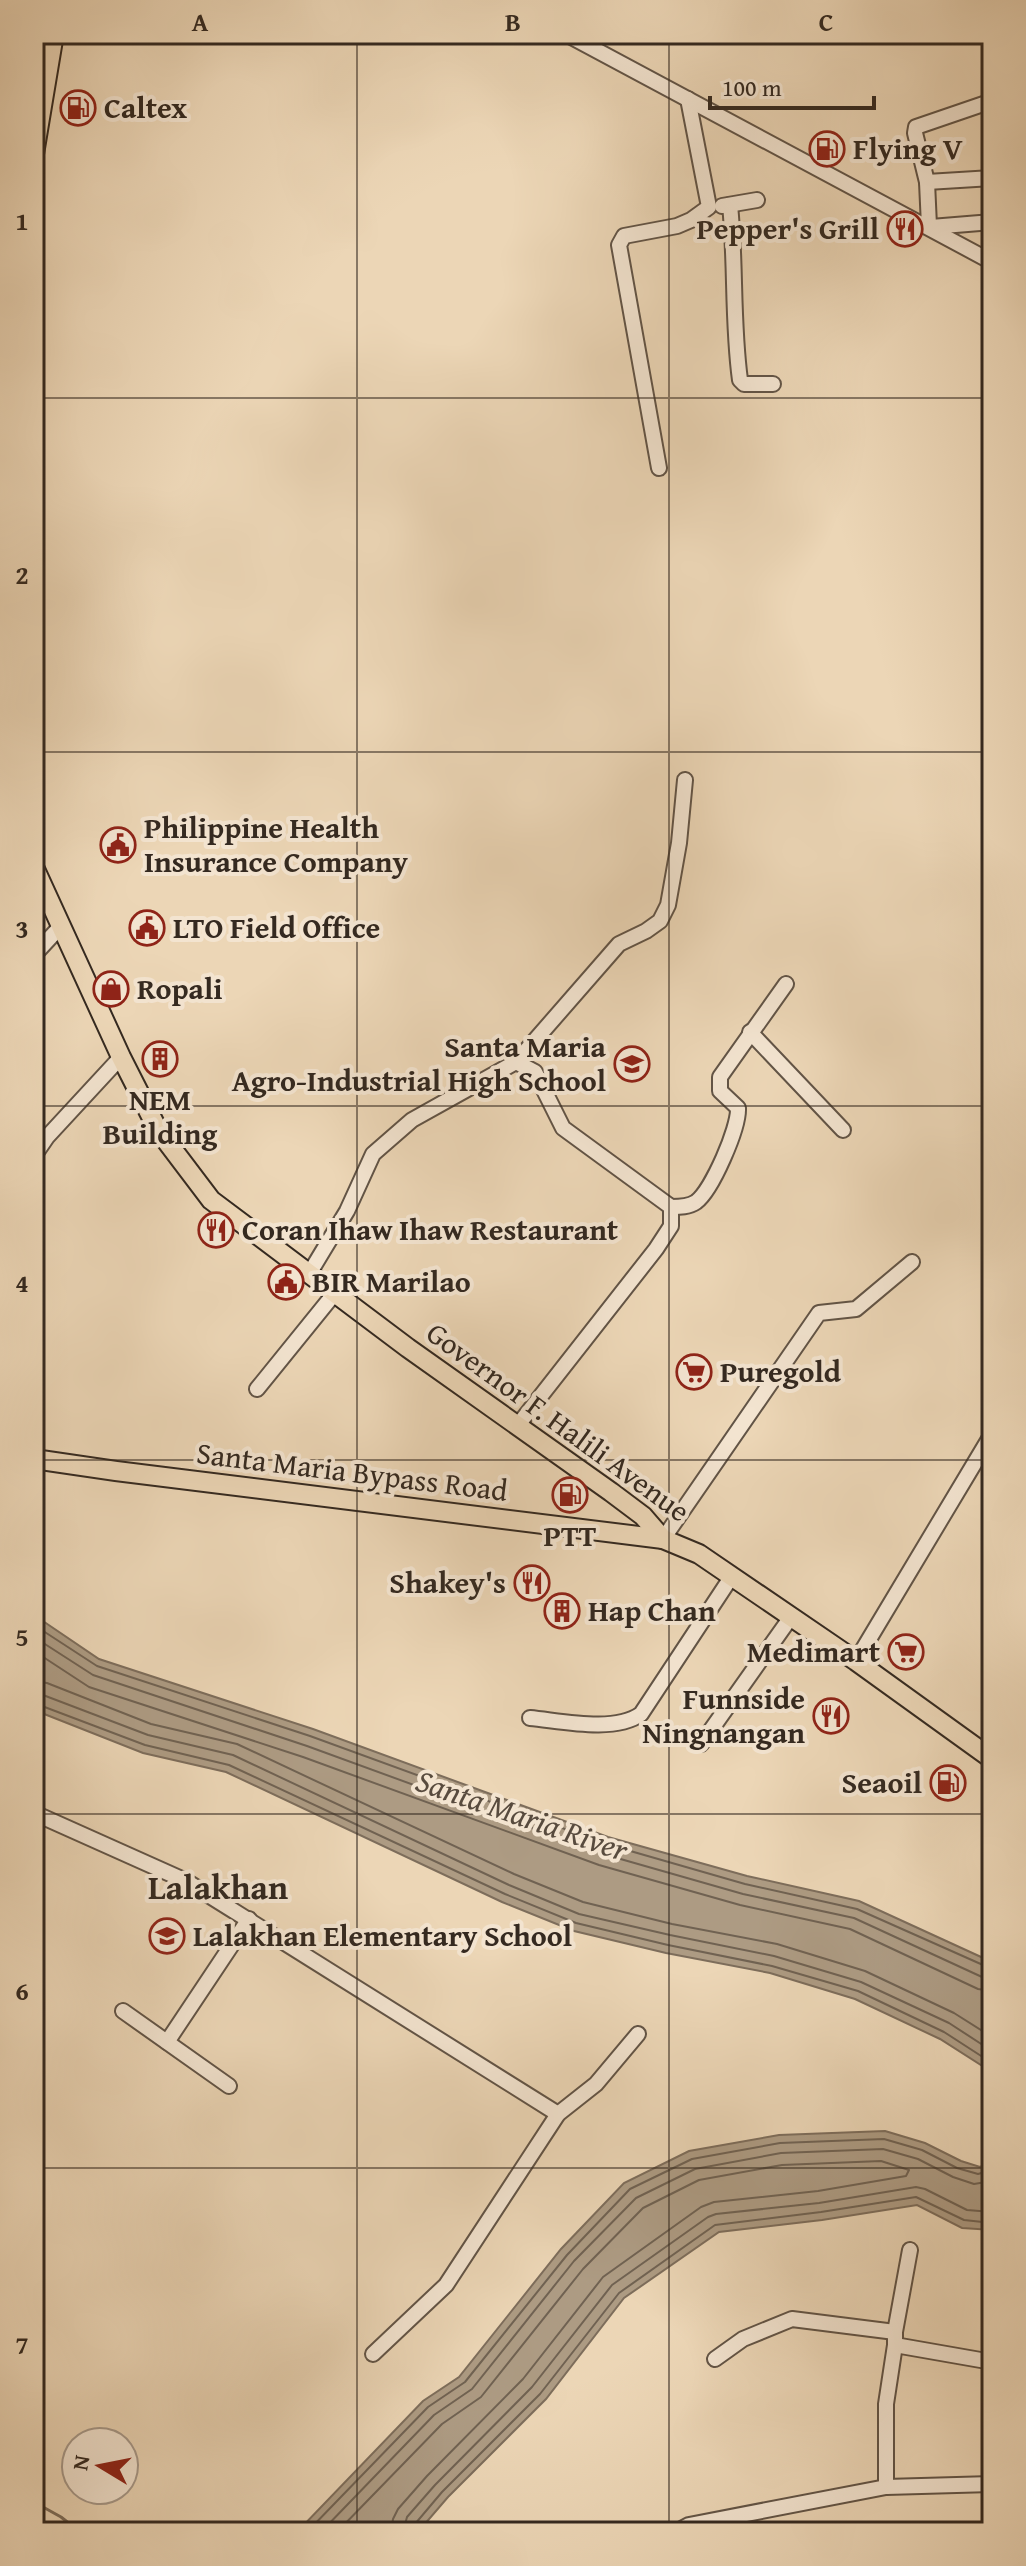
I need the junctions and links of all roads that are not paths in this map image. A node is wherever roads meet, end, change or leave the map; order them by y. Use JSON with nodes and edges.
{"nodes":[{"id":1,"x":54,"y":34,"type":"edge"},
{"id":2,"x":566,"y":34,"type":"edge"},
{"id":3,"x":688,"y":99,"type":"junction"},
{"id":4,"x":992,"y":101,"type":"edge"},
{"id":5,"x":34,"y":154,"type":"edge"},
{"id":6,"x":992,"y":178,"type":"edge"},
{"id":7,"x":927,"y":182,"type":"junction"},
{"id":8,"x":757,"y":200,"type":"dead end"},
{"id":9,"x":730,"y":205,"type":"junction"},
{"id":10,"x":709,"y":207,"type":"junction"},
{"id":11,"x":992,"y":222,"type":"edge"},
{"id":12,"x":930,"y":227,"type":"junction"},
{"id":13,"x":992,"y":262,"type":"edge"},
{"id":14,"x":773,"y":384,"type":"dead end"},
{"id":15,"x":659,"y":468,"type":"dead end"},
{"id":16,"x":685,"y":780,"type":"dead end"},
{"id":17,"x":34,"y":867,"type":"edge"},
{"id":18,"x":61,"y":926,"type":"junction"},
{"id":19,"x":34,"y":955,"type":"edge"},
{"id":20,"x":786,"y":984,"type":"dead end"},
{"id":21,"x":750,"y":1032,"type":"junction"},
{"id":22,"x":121,"y":1057,"type":"junction"},
{"id":23,"x":516,"y":1062,"type":"junction"},
{"id":24,"x":843,"y":1130,"type":"dead end"},
{"id":25,"x":34,"y":1156,"type":"edge"},
{"id":26,"x":671,"y":1207,"type":"junction"},
{"id":27,"x":912,"y":1262,"type":"dead end"},
{"id":28,"x":309,"y":1274,"type":"junction"},
{"id":29,"x":334,"y":1294,"type":"junction"},
{"id":30,"x":257,"y":1389,"type":"dead end"},
{"id":31,"x":518,"y":1425,"type":"junction"},
{"id":32,"x":992,"y":1434,"type":"edge"},
{"id":33,"x":34,"y":1459,"type":"edge"},
{"id":34,"x":663,"y":1539,"type":"junction"},
{"id":35,"x":732,"y":1576,"type":"junction"},
{"id":36,"x":791,"y":1617,"type":"junction"},
{"id":37,"x":856,"y":1661,"type":"junction"},
{"id":38,"x":530,"y":1718,"type":"dead end"},
{"id":39,"x":701,"y":1744,"type":"dead end"},
{"id":40,"x":992,"y":1759,"type":"edge"},
{"id":41,"x":34,"y":1813,"type":"edge"},
{"id":42,"x":249,"y":1919,"type":"junction"},
{"id":43,"x":123,"y":2011,"type":"dead end"},
{"id":44,"x":638,"y":2034,"type":"dead end"},
{"id":45,"x":167,"y":2042,"type":"junction"},
{"id":46,"x":229,"y":2086,"type":"dead end"},
{"id":47,"x":558,"y":2114,"type":"junction"},
{"id":48,"x":910,"y":2250,"type":"dead end"},
{"id":49,"x":895,"y":2338,"type":"junction"},
{"id":50,"x":373,"y":2354,"type":"dead end"},
{"id":51,"x":715,"y":2359,"type":"dead end"},
{"id":52,"x":992,"y":2362,"type":"edge"},
{"id":53,"x":992,"y":2484,"type":"edge"},
{"id":54,"x":886,"y":2487,"type":"junction"},
{"id":55,"x":676,"y":2532,"type":"edge"}],
"edges":[{"from":1,"to":5,"type":"main road"},
{"from":2,"to":3,"type":"street"},
{"from":3,"to":10,"type":"street"},
{"from":3,"to":12,"type":"street"},
{"from":4,"to":7,"type":"street"},
{"from":6,"to":7,"type":"street"},
{"from":7,"to":12,"type":"street"},
{"from":8,"to":9,"type":"street"},
{"from":9,"to":10,"type":"street"},
{"from":9,"to":14,"type":"street"},
{"from":10,"to":15,"type":"street"},
{"from":11,"to":12,"type":"street"},
{"from":12,"to":13,"type":"street"},
{"from":16,"to":23,"type":"street"},
{"from":17,"to":18,"type":"main road","name":"Governor F. Halili Avenue"},
{"from":18,"to":19,"type":"street"},
{"from":18,"to":22,"type":"main road","name":"Governor F. Halili Avenue"},
{"from":20,"to":21,"type":"street"},
{"from":21,"to":24,"type":"street"},
{"from":21,"to":26,"type":"street"},
{"from":22,"to":25,"type":"street"},
{"from":22,"to":28,"type":"main road","name":"Governor F. Halili Avenue"},
{"from":23,"to":26,"type":"street"},
{"from":23,"to":28,"type":"street"},
{"from":26,"to":31,"type":"street"},
{"from":27,"to":34,"type":"street"},
{"from":28,"to":29,"type":"main road","name":"Governor F. Halili Avenue"},
{"from":29,"to":30,"type":"street"},
{"from":29,"to":31,"type":"main road","name":"Governor F. Halili Avenue"},
{"from":31,"to":34,"type":"main road","name":"Governor F. Halili Avenue"},
{"from":32,"to":37,"type":"street"},
{"from":33,"to":34,"type":"main road","name":"Santa Maria Bypass Road"},
{"from":34,"to":35,"type":"main road","name":"Governor F. Halili Avenue"},
{"from":35,"to":36,"type":"main road","name":"Governor F. Halili Avenue"},
{"from":35,"to":38,"type":"street"},
{"from":36,"to":37,"type":"main road","name":"Governor F. Halili Avenue"},
{"from":36,"to":39,"type":"street"},
{"from":37,"to":40,"type":"main road","name":"Governor F. Halili Avenue"},
{"from":41,"to":42,"type":"street"},
{"from":42,"to":45,"type":"street"},
{"from":42,"to":47,"type":"street"},
{"from":43,"to":45,"type":"street"},
{"from":44,"to":47,"type":"street"},
{"from":45,"to":46,"type":"street"},
{"from":47,"to":50,"type":"street"},
{"from":48,"to":49,"type":"street"},
{"from":49,"to":51,"type":"street"},
{"from":49,"to":52,"type":"street"},
{"from":49,"to":54,"type":"street"},
{"from":53,"to":54,"type":"street"},
{"from":54,"to":55,"type":"street"}]}
